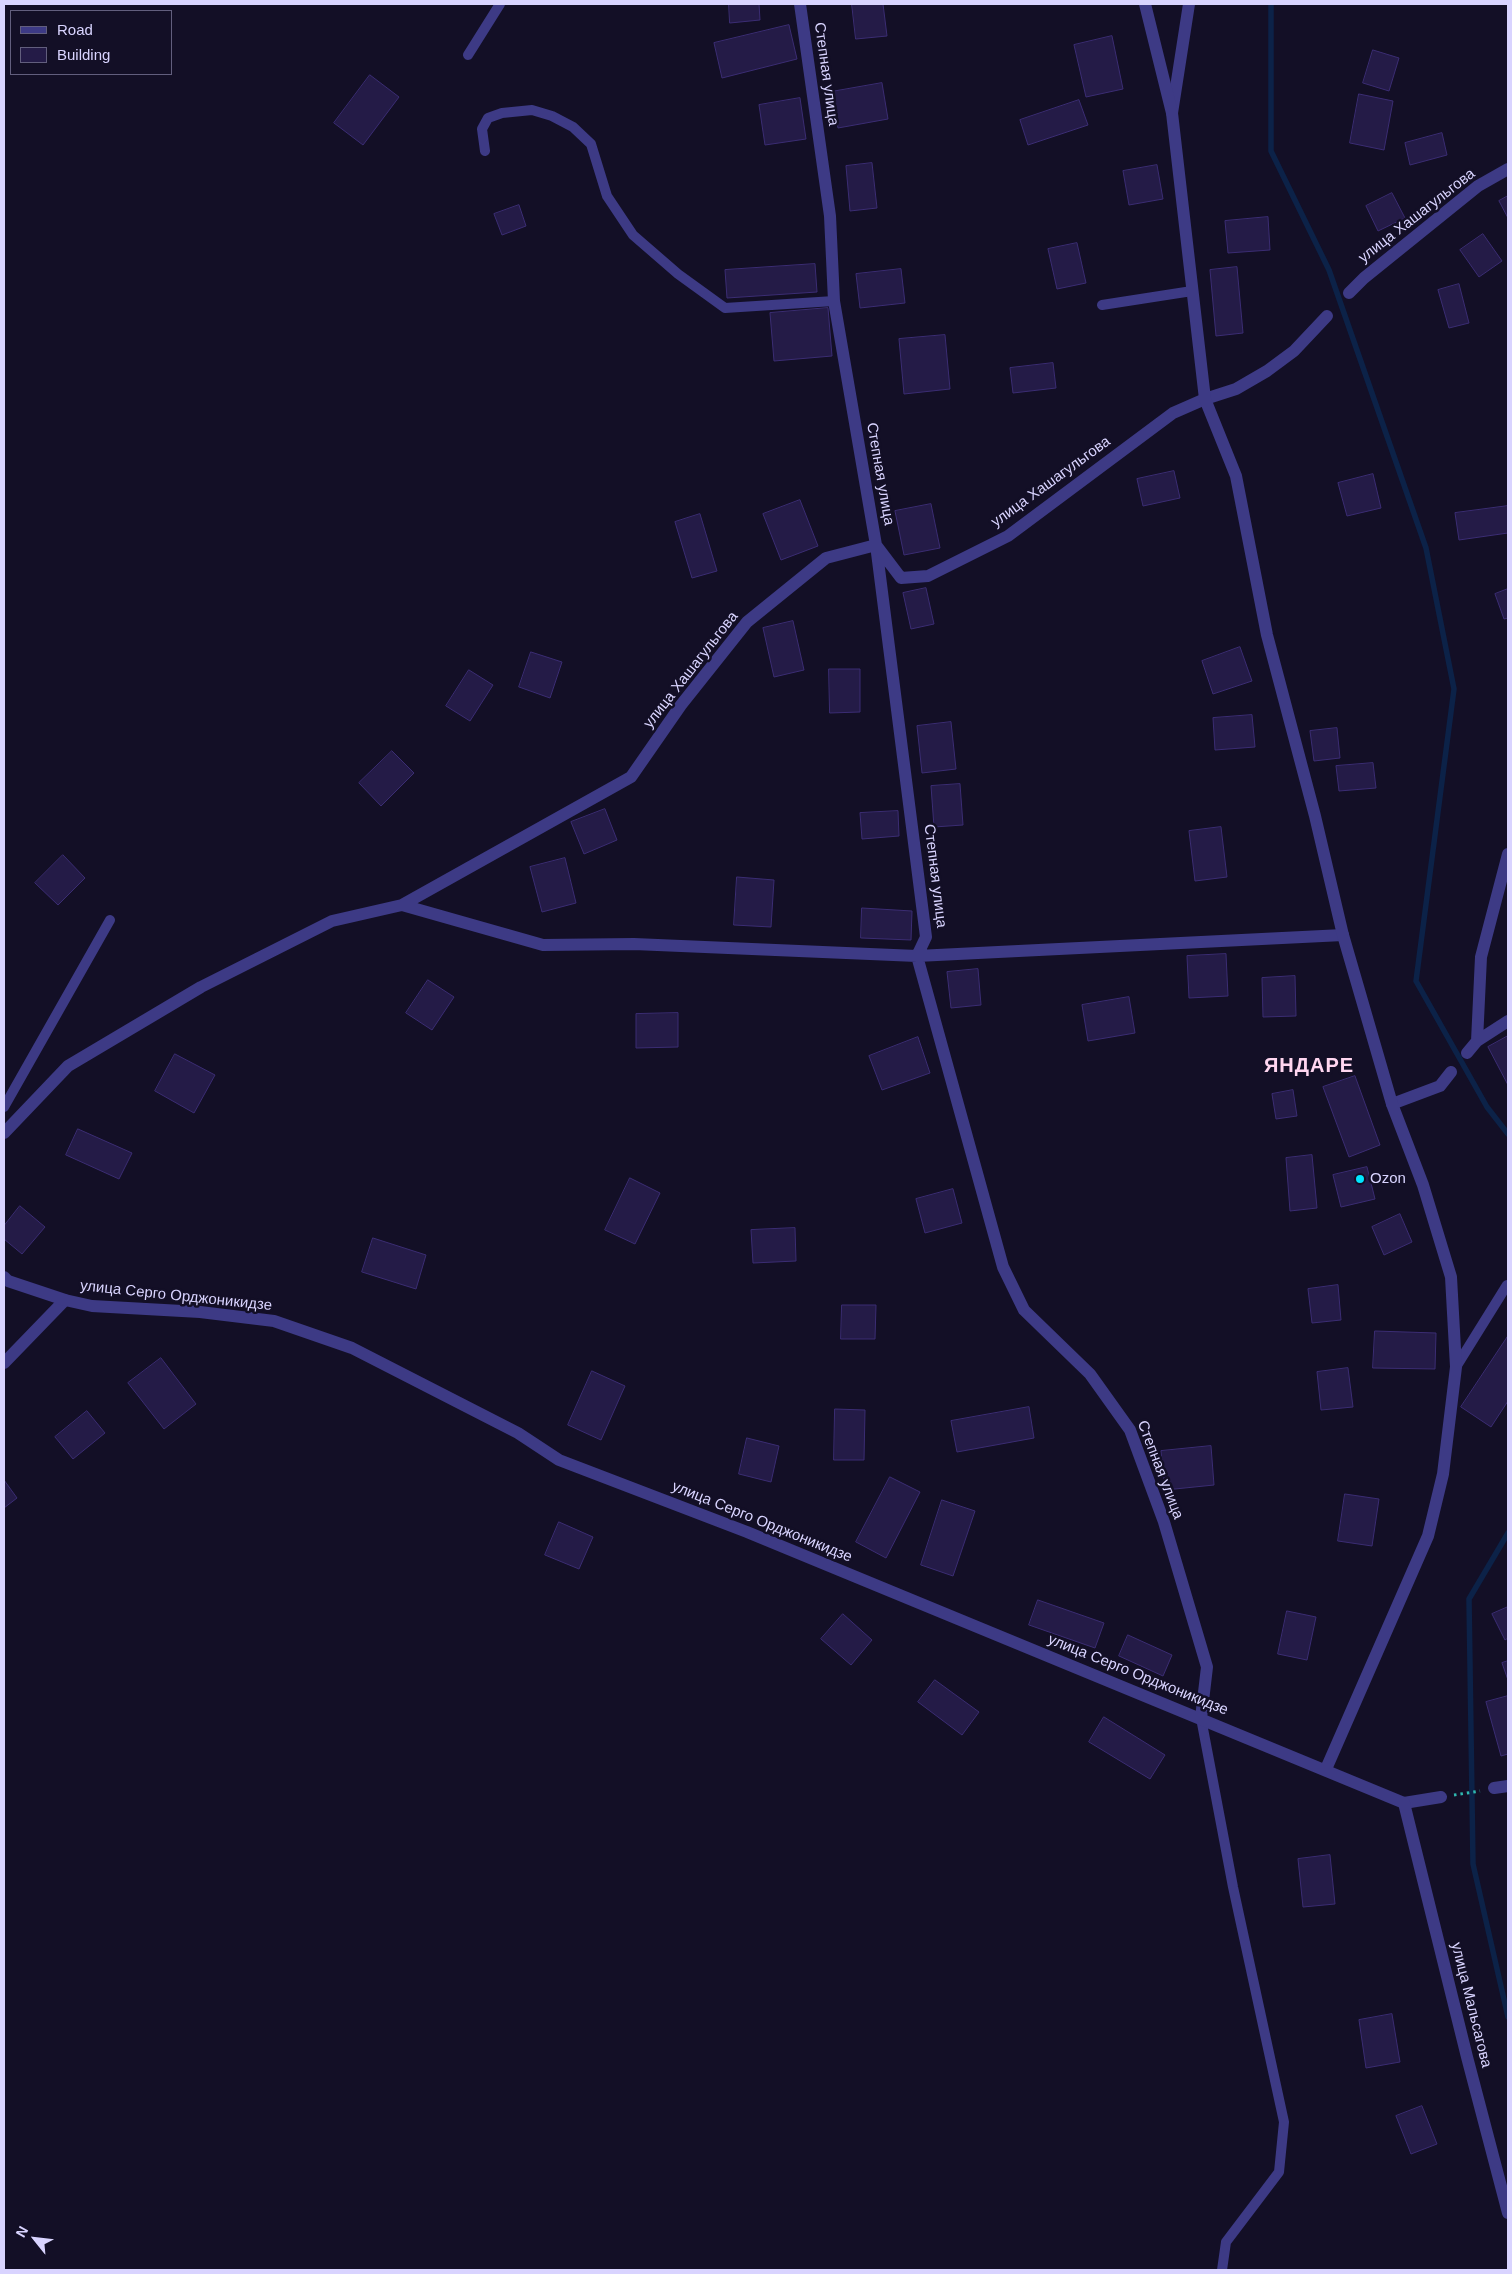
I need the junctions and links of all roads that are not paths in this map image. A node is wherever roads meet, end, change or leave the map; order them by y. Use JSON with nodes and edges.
{"nodes":[{"id":1,"x":500,"y":4,"type":"edge"},
{"id":2,"x":800,"y":4,"type":"edge"},
{"id":3,"x":1145,"y":4,"type":"edge"},
{"id":4,"x":1189,"y":4,"type":"edge"},
{"id":5,"x":468,"y":55,"type":"dead end"},
{"id":6,"x":1172,"y":113,"type":"junction"},
{"id":7,"x":485,"y":151,"type":"dead end"},
{"id":8,"x":1508,"y":169,"type":"edge"},
{"id":9,"x":1192,"y":291,"type":"junction"},
{"id":10,"x":1349,"y":293,"type":"dead end"},
{"id":11,"x":834,"y":301,"type":"junction"},
{"id":12,"x":1102,"y":305,"type":"dead end"},
{"id":13,"x":1327,"y":316,"type":"dead end"},
{"id":14,"x":1206,"y":399,"type":"junction"},
{"id":15,"x":876,"y":545,"type":"junction"},
{"id":16,"x":1508,"y":854,"type":"edge"},
{"id":17,"x":402,"y":905,"type":"junction"},
{"id":18,"x":110,"y":920,"type":"dead end"},
{"id":19,"x":1343,"y":934,"type":"junction"},
{"id":20,"x":917,"y":956,"type":"junction"},
{"id":21,"x":1508,"y":1021,"type":"edge"},
{"id":22,"x":1477,"y":1041,"type":"junction"},
{"id":23,"x":1467,"y":1053,"type":"dead end"},
{"id":24,"x":1451,"y":1072,"type":"dead end"},
{"id":25,"x":1392,"y":1104,"type":"junction"},
{"id":26,"x":4,"y":1107,"type":"edge"},
{"id":27,"x":4,"y":1133,"type":"edge"},
{"id":28,"x":4,"y":1277,"type":"edge"},
{"id":29,"x":1507,"y":1285,"type":"dead end"},
{"id":30,"x":65,"y":1300,"type":"junction"},
{"id":31,"x":4,"y":1363,"type":"edge"},
{"id":32,"x":1456,"y":1367,"type":"junction"},
{"id":33,"x":1202,"y":1718,"type":"junction"},
{"id":34,"x":1326,"y":1769,"type":"junction"},
{"id":35,"x":1508,"y":1786,"type":"edge"},
{"id":36,"x":1494,"y":1788,"type":"road end"},
{"id":37,"x":1441,"y":1797,"type":"road end"},
{"id":38,"x":1404,"y":1803,"type":"junction"},
{"id":39,"x":1508,"y":2213,"type":"edge"},
{"id":40,"x":1222,"y":2270,"type":"edge"}],
"edges":[{"from":1,"to":5,"type":"lane"},
{"from":2,"to":11,"type":"street","name":"Степная улица"},
{"from":3,"to":6,"type":"street"},
{"from":4,"to":6,"type":"street"},
{"from":6,"to":9,"type":"street"},
{"from":7,"to":11,"type":"lane"},
{"from":8,"to":10,"type":"street","name":"улица Хашагульгова"},
{"from":9,"to":12,"type":"lane"},
{"from":9,"to":14,"type":"street"},
{"from":11,"to":15,"type":"street","name":"Степная улица"},
{"from":13,"to":14,"type":"street","name":"улица Хашагульгова"},
{"from":14,"to":15,"type":"street","name":"улица Хашагульгова"},
{"from":14,"to":19,"type":"street"},
{"from":15,"to":17,"type":"street","name":"улица Хашагульгова"},
{"from":15,"to":20,"type":"street","name":"Степная улица"},
{"from":16,"to":22,"type":"street"},
{"from":17,"to":20,"type":"street"},
{"from":17,"to":27,"type":"street"},
{"from":18,"to":26,"type":"lane"},
{"from":19,"to":20,"type":"street"},
{"from":19,"to":25,"type":"street"},
{"from":20,"to":33,"type":"street","name":"Степная улица"},
{"from":21,"to":22,"type":"street"},
{"from":22,"to":23,"type":"street"},
{"from":24,"to":25,"type":"street"},
{"from":25,"to":32,"type":"street"},
{"from":28,"to":30,"type":"street","name":"улица Серго Орджоникидзе"},
{"from":29,"to":32,"type":"lane"},
{"from":30,"to":31,"type":"street"},
{"from":30,"to":33,"type":"street","name":"улица Серго Орджоникидзе"},
{"from":32,"to":34,"type":"street"},
{"from":33,"to":34,"type":"street","name":"улица Серго Орджоникидзе"},
{"from":33,"to":40,"type":"lane"},
{"from":34,"to":38,"type":"street","name":"улица Серго Орджоникидзе"},
{"from":35,"to":36,"type":"street"},
{"from":37,"to":38,"type":"street"},
{"from":38,"to":39,"type":"street","name":"улица Мальсагова"}]}
